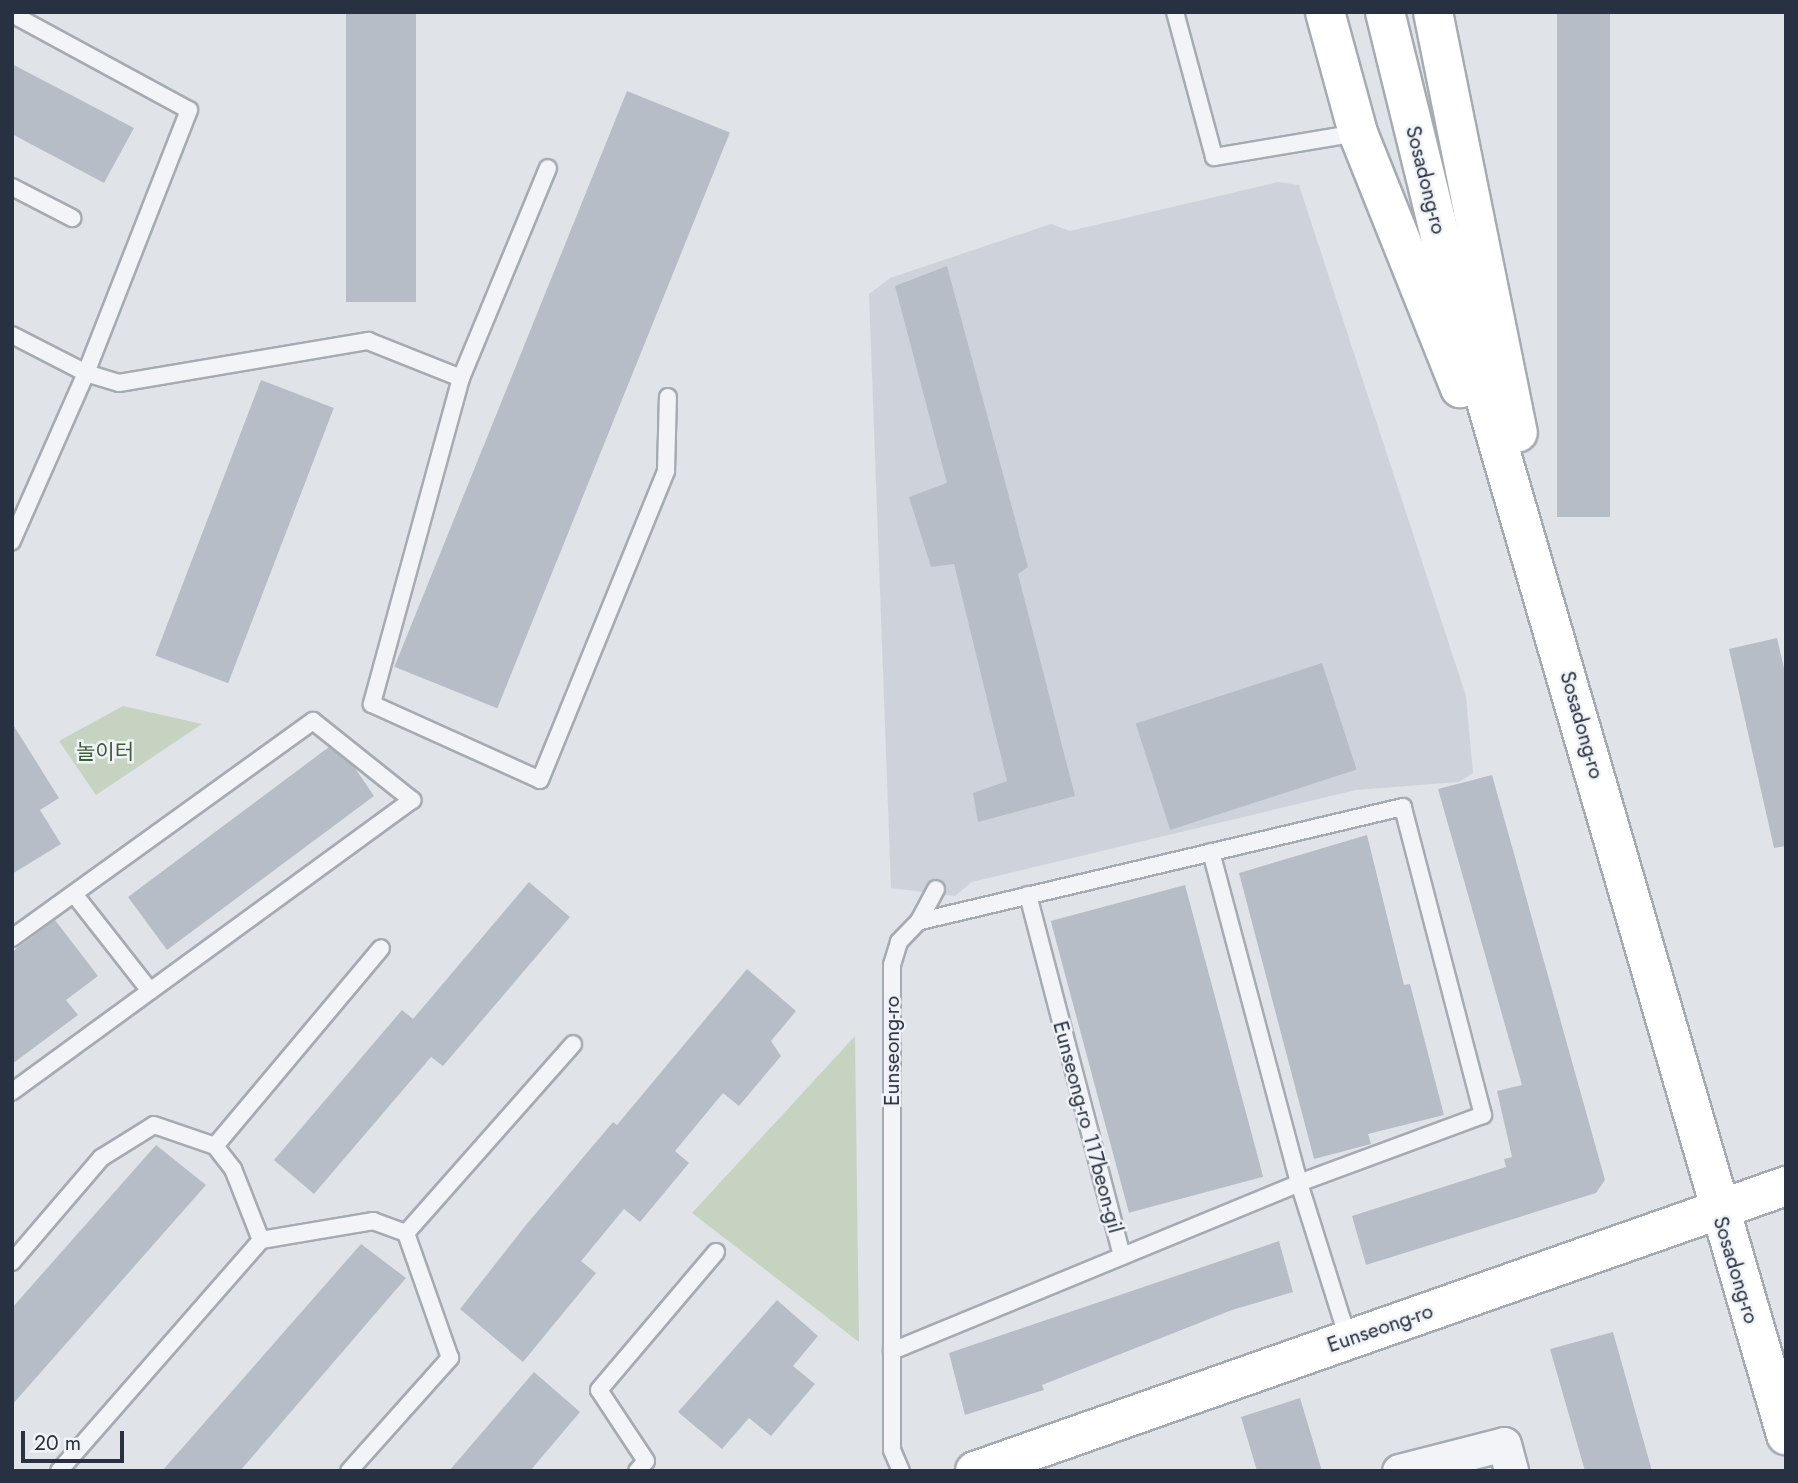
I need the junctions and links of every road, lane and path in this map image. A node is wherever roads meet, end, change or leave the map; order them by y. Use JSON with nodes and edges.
{"nodes":[{"id":1,"x":1175,"y":12,"type":"edge"},
{"id":2,"x":1325,"y":12,"type":"edge"},
{"id":3,"x":1385,"y":12,"type":"edge"},
{"id":4,"x":1433,"y":12,"type":"edge"},
{"id":5,"x":12,"y":13,"type":"edge"},
{"id":6,"x":1358,"y":133,"type":"junction"},
{"id":7,"x":548,"y":168,"type":"dead end"},
{"id":8,"x":12,"y":187,"type":"edge"},
{"id":9,"x":72,"y":218,"type":"dead end"},
{"id":10,"x":12,"y":335,"type":"edge"},
{"id":11,"x":86,"y":373,"type":"junction"},
{"id":12,"x":461,"y":378,"type":"junction"},
{"id":13,"x":668,"y":397,"type":"dead end"},
{"id":14,"x":12,"y":541,"type":"edge"},
{"id":15,"x":1553,"y":624,"type":"junction"},
{"id":16,"x":1211,"y":852,"type":"junction"},
{"id":17,"x":936,"y":889,"type":"dead end"},
{"id":18,"x":74,"y":894,"type":"junction"},
{"id":19,"x":1028,"y":895,"type":"junction"},
{"id":20,"x":919,"y":921,"type":"junction"},
{"id":21,"x":12,"y":939,"type":"edge"},
{"id":22,"x":381,"y":948,"type":"dead end"},
{"id":23,"x":150,"y":992,"type":"junction"},
{"id":24,"x":573,"y":1044,"type":"dead end"},
{"id":25,"x":12,"y":1092,"type":"edge"},
{"id":26,"x":215,"y":1146,"type":"junction"},
{"id":27,"x":1299,"y":1183,"type":"junction"},
{"id":28,"x":1786,"y":1186,"type":"edge"},
{"id":29,"x":1719,"y":1212,"type":"junction"},
{"id":30,"x":406,"y":1233,"type":"junction"},
{"id":31,"x":261,"y":1240,"type":"junction"},
{"id":32,"x":716,"y":1252,"type":"dead end"},
{"id":33,"x":1122,"y":1256,"type":"junction"},
{"id":34,"x":12,"y":1262,"type":"edge"},
{"id":35,"x":1349,"y":1338,"type":"junction"},
{"id":36,"x":892,"y":1350,"type":"junction"},
{"id":37,"x":1786,"y":1435,"type":"edge"},
{"id":38,"x":60,"y":1471,"type":"edge"},
{"id":39,"x":349,"y":1471,"type":"edge"},
{"id":40,"x":637,"y":1471,"type":"edge"},
{"id":41,"x":901,"y":1471,"type":"edge"},
{"id":42,"x":975,"y":1471,"type":"edge"},
{"id":43,"x":1399,"y":1471,"type":"edge"},
{"id":44,"x":1511,"y":1471,"type":"edge"}],
"edges":[{"from":1,"to":6,"type":"lane"},
{"from":2,"to":6,"type":"street"},
{"from":3,"to":15,"type":"street","name":"Sosadong-ro"},
{"from":4,"to":15,"type":"street"},
{"from":5,"to":11,"type":"lane"},
{"from":6,"to":15,"type":"street"},
{"from":7,"to":12,"type":"lane"},
{"from":8,"to":9,"type":"lane"},
{"from":10,"to":11,"type":"lane"},
{"from":11,"to":12,"type":"lane"},
{"from":11,"to":14,"type":"lane"},
{"from":12,"to":13,"type":"lane"},
{"from":15,"to":29,"type":"street","name":"Sosadong-ro"},
{"from":16,"to":19,"type":"lane"},
{"from":16,"to":27,"type":"lane"},
{"from":16,"to":27,"type":"lane","name":"Eunseong-ro 117beon-gil"},
{"from":17,"to":20,"type":"lane"},
{"from":18,"to":21,"type":"lane"},
{"from":18,"to":23,"type":"lane"},
{"from":18,"to":23,"type":"lane"},
{"from":19,"to":20,"type":"lane"},
{"from":19,"to":33,"type":"lane","name":"Eunseong-ro 117beon-gil"},
{"from":20,"to":36,"type":"lane","name":"Eunseong-ro"},
{"from":22,"to":26,"type":"lane"},
{"from":23,"to":25,"type":"lane"},
{"from":24,"to":30,"type":"lane"},
{"from":26,"to":31,"type":"lane"},
{"from":26,"to":34,"type":"lane"},
{"from":27,"to":33,"type":"lane","name":"Eunseong-ro 117beon-gil"},
{"from":27,"to":35,"type":"lane"},
{"from":28,"to":29,"type":"street","name":"Eunseong-ro"},
{"from":29,"to":35,"type":"street","name":"Eunseong-ro"},
{"from":29,"to":37,"type":"street","name":"Sosadong-ro"},
{"from":30,"to":31,"type":"lane"},
{"from":30,"to":39,"type":"lane"},
{"from":31,"to":38,"type":"lane"},
{"from":32,"to":40,"type":"lane"},
{"from":33,"to":36,"type":"lane"},
{"from":35,"to":42,"type":"street","name":"Eunseong-ro"},
{"from":36,"to":41,"type":"lane","name":"Eunseong-ro"},
{"from":43,"to":44,"type":"street"}]}
